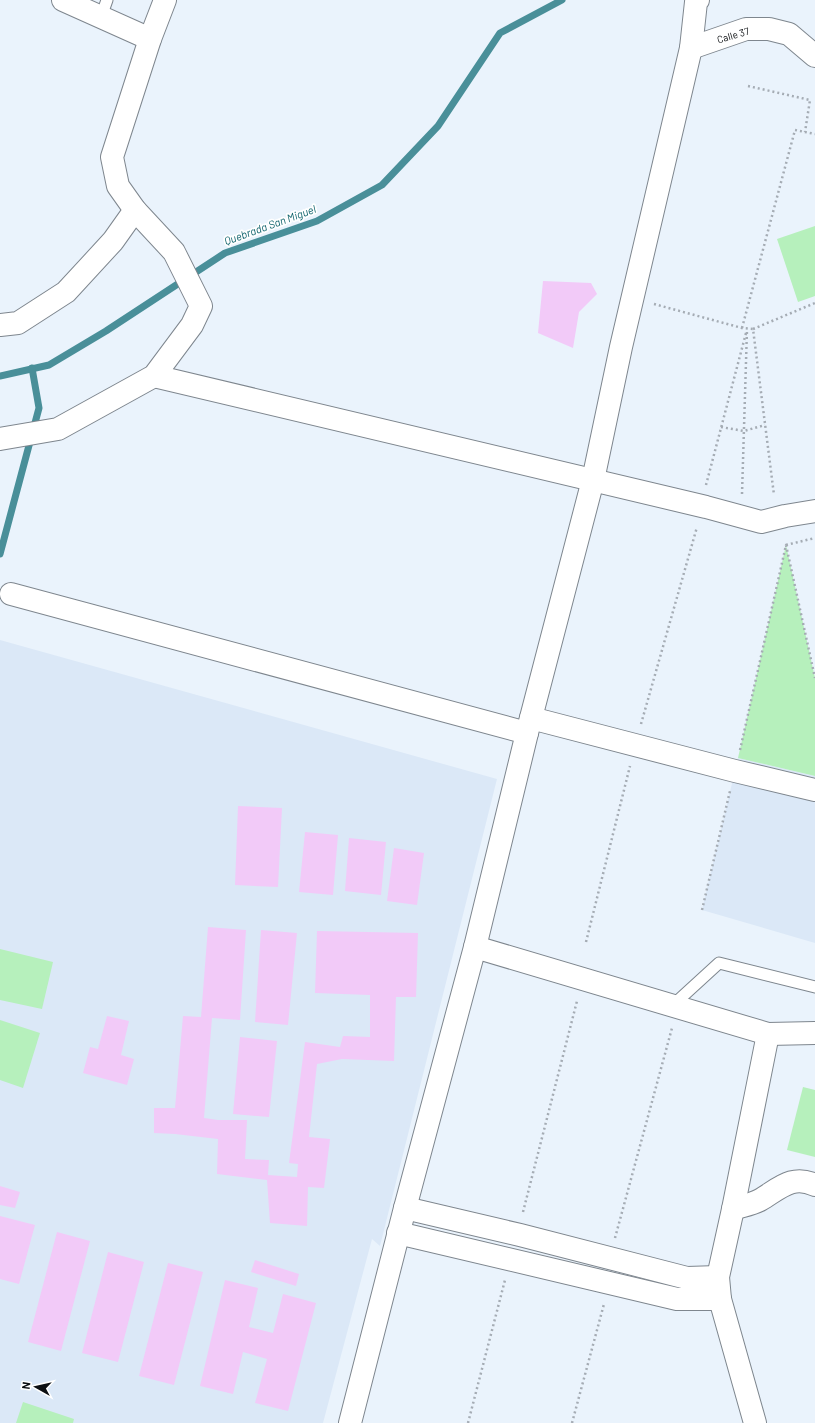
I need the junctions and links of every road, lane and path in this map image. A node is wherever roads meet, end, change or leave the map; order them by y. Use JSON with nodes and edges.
{"nodes":[{"id":1,"x":63,"y":0,"type":"edge"},
{"id":2,"x":165,"y":0,"type":"edge"},
{"id":3,"x":698,"y":0,"type":"edge"},
{"id":4,"x":104,"y":8,"type":"edge"},
{"id":5,"x":150,"y":39,"type":"junction"},
{"id":6,"x":691,"y":48,"type":"junction"},
{"id":7,"x":815,"y":56,"type":"edge"},
{"id":8,"x":748,"y":86,"type":"dead end"},
{"id":9,"x":805,"y":132,"type":"junction"},
{"id":10,"x":815,"y":134,"type":"edge"},
{"id":11,"x":136,"y":210,"type":"junction"},
{"id":12,"x":650,"y":303,"type":"dead end"},
{"id":13,"x":815,"y":303,"type":"edge"},
{"id":14,"x":0,"y":325,"type":"edge"},
{"id":15,"x":742,"y":328,"type":"junction"},
{"id":16,"x":747,"y":329,"type":"junction"},
{"id":17,"x":752,"y":329,"type":"junction"},
{"id":18,"x":154,"y":376,"type":"junction"},
{"id":19,"x":765,"y":425,"type":"junction"},
{"id":20,"x":721,"y":427,"type":"junction"},
{"id":21,"x":744,"y":431,"type":"junction"},
{"id":22,"x":0,"y":439,"type":"edge"},
{"id":23,"x":593,"y":480,"type":"junction"},
{"id":24,"x":706,"y":486,"type":"dead end"},
{"id":25,"x":774,"y":495,"type":"dead end"},
{"id":26,"x":742,"y":496,"type":"dead end"},
{"id":27,"x":815,"y":511,"type":"edge"},
{"id":28,"x":698,"y":523,"type":"dead end"},
{"id":29,"x":815,"y":538,"type":"edge"},
{"id":30,"x":786,"y":545,"type":"junction"},
{"id":31,"x":11,"y":594,"type":"dead end"},
{"id":32,"x":815,"y":678,"type":"edge"},
{"id":33,"x":529,"y":726,"type":"junction"},
{"id":34,"x":635,"y":746,"type":"junction"},
{"id":35,"x":734,"y":771,"type":"junction"},
{"id":36,"x":815,"y":790,"type":"edge"},
{"id":37,"x":702,"y":910,"type":"dead end"},
{"id":38,"x":586,"y":942,"type":"dead end"},
{"id":39,"x":475,"y":947,"type":"junction"},
{"id":40,"x":815,"y":987,"type":"edge"},
{"id":41,"x":577,"y":1001,"type":"dead end"},
{"id":42,"x":672,"y":1006,"type":"junction"},
{"id":43,"x":672,"y":1028,"type":"dead end"},
{"id":44,"x":815,"y":1033,"type":"edge"},
{"id":45,"x":768,"y":1034,"type":"junction"},
{"id":46,"x":815,"y":1185,"type":"edge"},
{"id":47,"x":405,"y":1208,"type":"junction"},
{"id":48,"x":734,"y":1209,"type":"junction"},
{"id":49,"x":521,"y":1225,"type":"junction"},
{"id":50,"x":398,"y":1233,"type":"junction"},
{"id":51,"x":608,"y":1248,"type":"junction"},
{"id":52,"x":509,"y":1270,"type":"junction"},
{"id":53,"x":718,"y":1277,"type":"junction"},
{"id":54,"x":595,"y":1280,"type":"junction"},
{"id":55,"x":720,"y":1299,"type":"junction"},
{"id":56,"x":604,"y":1304,"type":"dead end"},
{"id":57,"x":350,"y":1423,"type":"edge"},
{"id":58,"x":468,"y":1423,"type":"edge"},
{"id":59,"x":572,"y":1423,"type":"edge"},
{"id":60,"x":755,"y":1423,"type":"edge"}],
"edges":[{"from":1,"to":4,"type":"street"},
{"from":2,"to":5,"type":"street"},
{"from":3,"to":6,"type":"street"},
{"from":4,"to":5,"type":"street"},
{"from":5,"to":11,"type":"street"},
{"from":6,"to":7,"type":"street","name":"Calle 37"},
{"from":6,"to":23,"type":"street"},
{"from":8,"to":9,"type":"path"},
{"from":9,"to":10,"type":"path"},
{"from":9,"to":15,"type":"path"},
{"from":11,"to":14,"type":"street"},
{"from":11,"to":18,"type":"street"},
{"from":12,"to":15,"type":"path"},
{"from":13,"to":17,"type":"path"},
{"from":15,"to":16,"type":"path"},
{"from":16,"to":17,"type":"path"},
{"from":16,"to":20,"type":"path"},
{"from":16,"to":21,"type":"path"},
{"from":17,"to":19,"type":"path"},
{"from":18,"to":22,"type":"street"},
{"from":18,"to":23,"type":"street"},
{"from":19,"to":21,"type":"path"},
{"from":19,"to":25,"type":"path"},
{"from":20,"to":21,"type":"path"},
{"from":20,"to":24,"type":"path"},
{"from":21,"to":26,"type":"path"},
{"from":23,"to":27,"type":"street"},
{"from":23,"to":33,"type":"street"},
{"from":28,"to":34,"type":"path"},
{"from":29,"to":30,"type":"path"},
{"from":30,"to":32,"type":"path"},
{"from":30,"to":35,"type":"path"},
{"from":31,"to":33,"type":"street"},
{"from":33,"to":34,"type":"street"},
{"from":33,"to":39,"type":"street"},
{"from":34,"to":35,"type":"street"},
{"from":34,"to":38,"type":"path"},
{"from":35,"to":36,"type":"street"},
{"from":35,"to":37,"type":"path"},
{"from":39,"to":42,"type":"street"},
{"from":39,"to":47,"type":"street"},
{"from":40,"to":42,"type":"lane"},
{"from":41,"to":49,"type":"path"},
{"from":42,"to":45,"type":"street"},
{"from":43,"to":51,"type":"path"},
{"from":44,"to":45,"type":"street"},
{"from":45,"to":48,"type":"street"},
{"from":46,"to":48,"type":"street"},
{"from":47,"to":49,"type":"street"},
{"from":47,"to":50,"type":"street"},
{"from":48,"to":53,"type":"street"},
{"from":49,"to":51,"type":"street"},
{"from":49,"to":52,"type":"street"},
{"from":50,"to":52,"type":"street"},
{"from":50,"to":57,"type":"street"},
{"from":51,"to":53,"type":"street"},
{"from":51,"to":54,"type":"street"},
{"from":52,"to":54,"type":"street"},
{"from":52,"to":58,"type":"path"},
{"from":53,"to":55,"type":"street"},
{"from":54,"to":55,"type":"street"},
{"from":55,"to":60,"type":"street"},
{"from":56,"to":59,"type":"path"}]}
